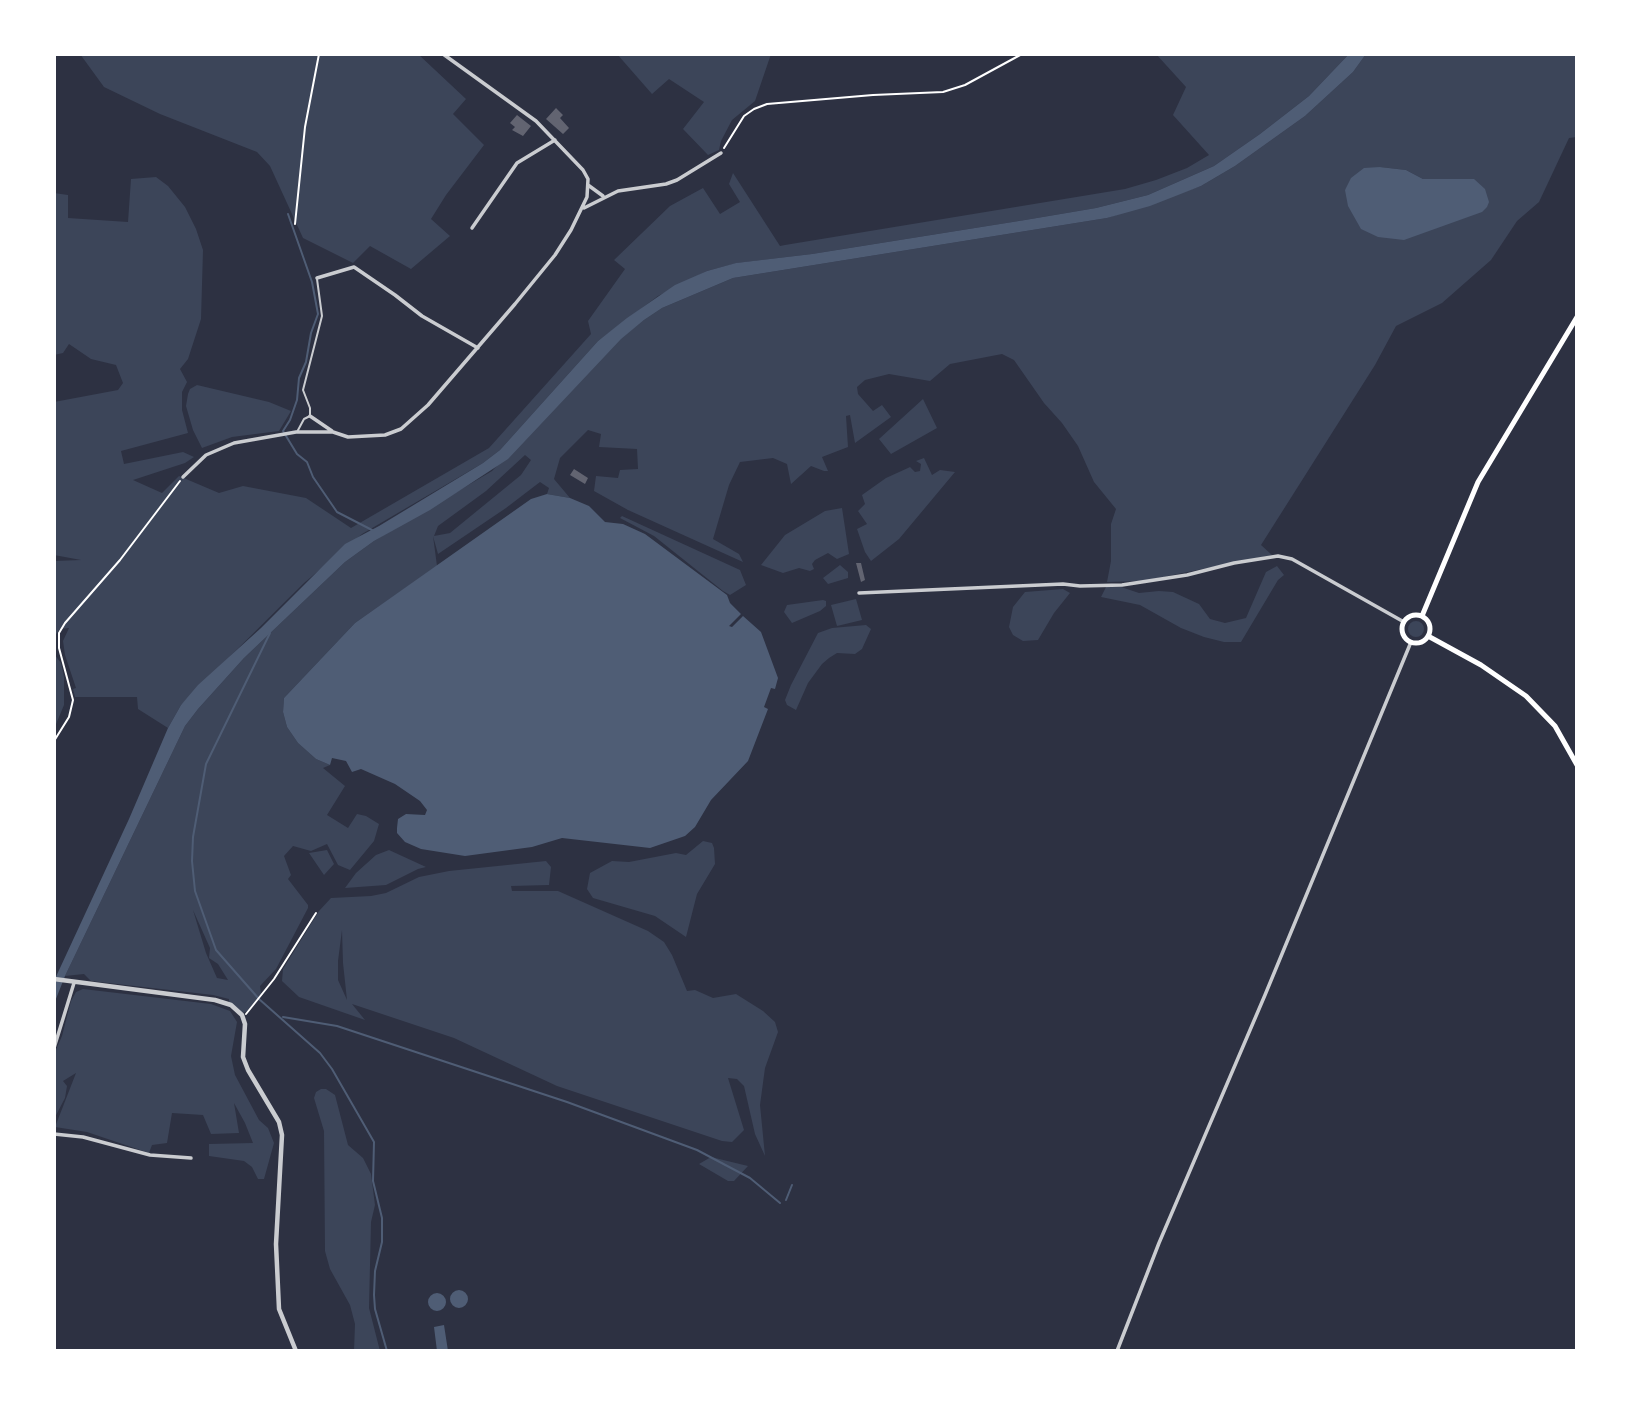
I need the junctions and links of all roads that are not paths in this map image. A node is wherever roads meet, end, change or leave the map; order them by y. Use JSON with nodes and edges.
{"nodes":[{"id":1,"x":443,"y":54,"type":"edge"},
{"id":2,"x":555,"y":140,"type":"junction"},
{"id":3,"x":721,"y":153,"type":"road end"},
{"id":4,"x":589,"y":185,"type":"junction"},
{"id":5,"x":603,"y":197,"type":"junction"},
{"id":6,"x":583,"y":209,"type":"junction"},
{"id":7,"x":472,"y":228,"type":"dead end"},
{"id":8,"x":317,"y":278,"type":"joint"},
{"id":9,"x":1577,"y":317,"type":"edge"},
{"id":10,"x":478,"y":348,"type":"junction"},
{"id":11,"x":310,"y":416,"type":"junction"},
{"id":12,"x":296,"y":432,"type":"junction"},
{"id":13,"x":333,"y":432,"type":"junction"},
{"id":14,"x":183,"y":477,"type":"road end"},
{"id":15,"x":859,"y":593,"type":"dead end"},
{"id":16,"x":1422,"y":616,"type":"junction"},
{"id":17,"x":1405,"y":622,"type":"junction"},
{"id":18,"x":1428,"y":636,"type":"junction"},
{"id":19,"x":1411,"y":642,"type":"junction"},
{"id":20,"x":1577,"y":765,"type":"edge"},
{"id":21,"x":54,"y":979,"type":"edge"},
{"id":22,"x":72,"y":983,"type":"junction"},
{"id":23,"x":54,"y":1048,"type":"edge"},
{"id":24,"x":54,"y":1134,"type":"edge"},
{"id":25,"x":191,"y":1158,"type":"dead end"},
{"id":26,"x":296,"y":1351,"type":"edge"},
{"id":27,"x":1117,"y":1351,"type":"edge"}],
"edges":[{"from":1,"to":2,"type":"street"},
{"from":2,"to":4,"type":"street"},
{"from":2,"to":7,"type":"street"},
{"from":3,"to":5,"type":"street"},
{"from":4,"to":5,"type":"street"},
{"from":4,"to":6,"type":"street"},
{"from":5,"to":6,"type":"street"},
{"from":6,"to":10,"type":"street"},
{"from":8,"to":10,"type":"street"},
{"from":8,"to":11,"type":"lane"},
{"from":9,"to":16,"type":"main road"},
{"from":10,"to":13,"type":"street"},
{"from":11,"to":12,"type":"lane"},
{"from":11,"to":13,"type":"street"},
{"from":12,"to":13,"type":"street"},
{"from":12,"to":14,"type":"street"},
{"from":15,"to":17,"type":"street"},
{"from":16,"to":17,"type":"main road"},
{"from":16,"to":18,"type":"main road"},
{"from":17,"to":19,"type":"main road"},
{"from":18,"to":19,"type":"main road"},
{"from":18,"to":20,"type":"main road"},
{"from":19,"to":27,"type":"street"},
{"from":21,"to":22,"type":"street"},
{"from":22,"to":23,"type":"street"},
{"from":22,"to":26,"type":"street"},
{"from":24,"to":25,"type":"street"}]}
